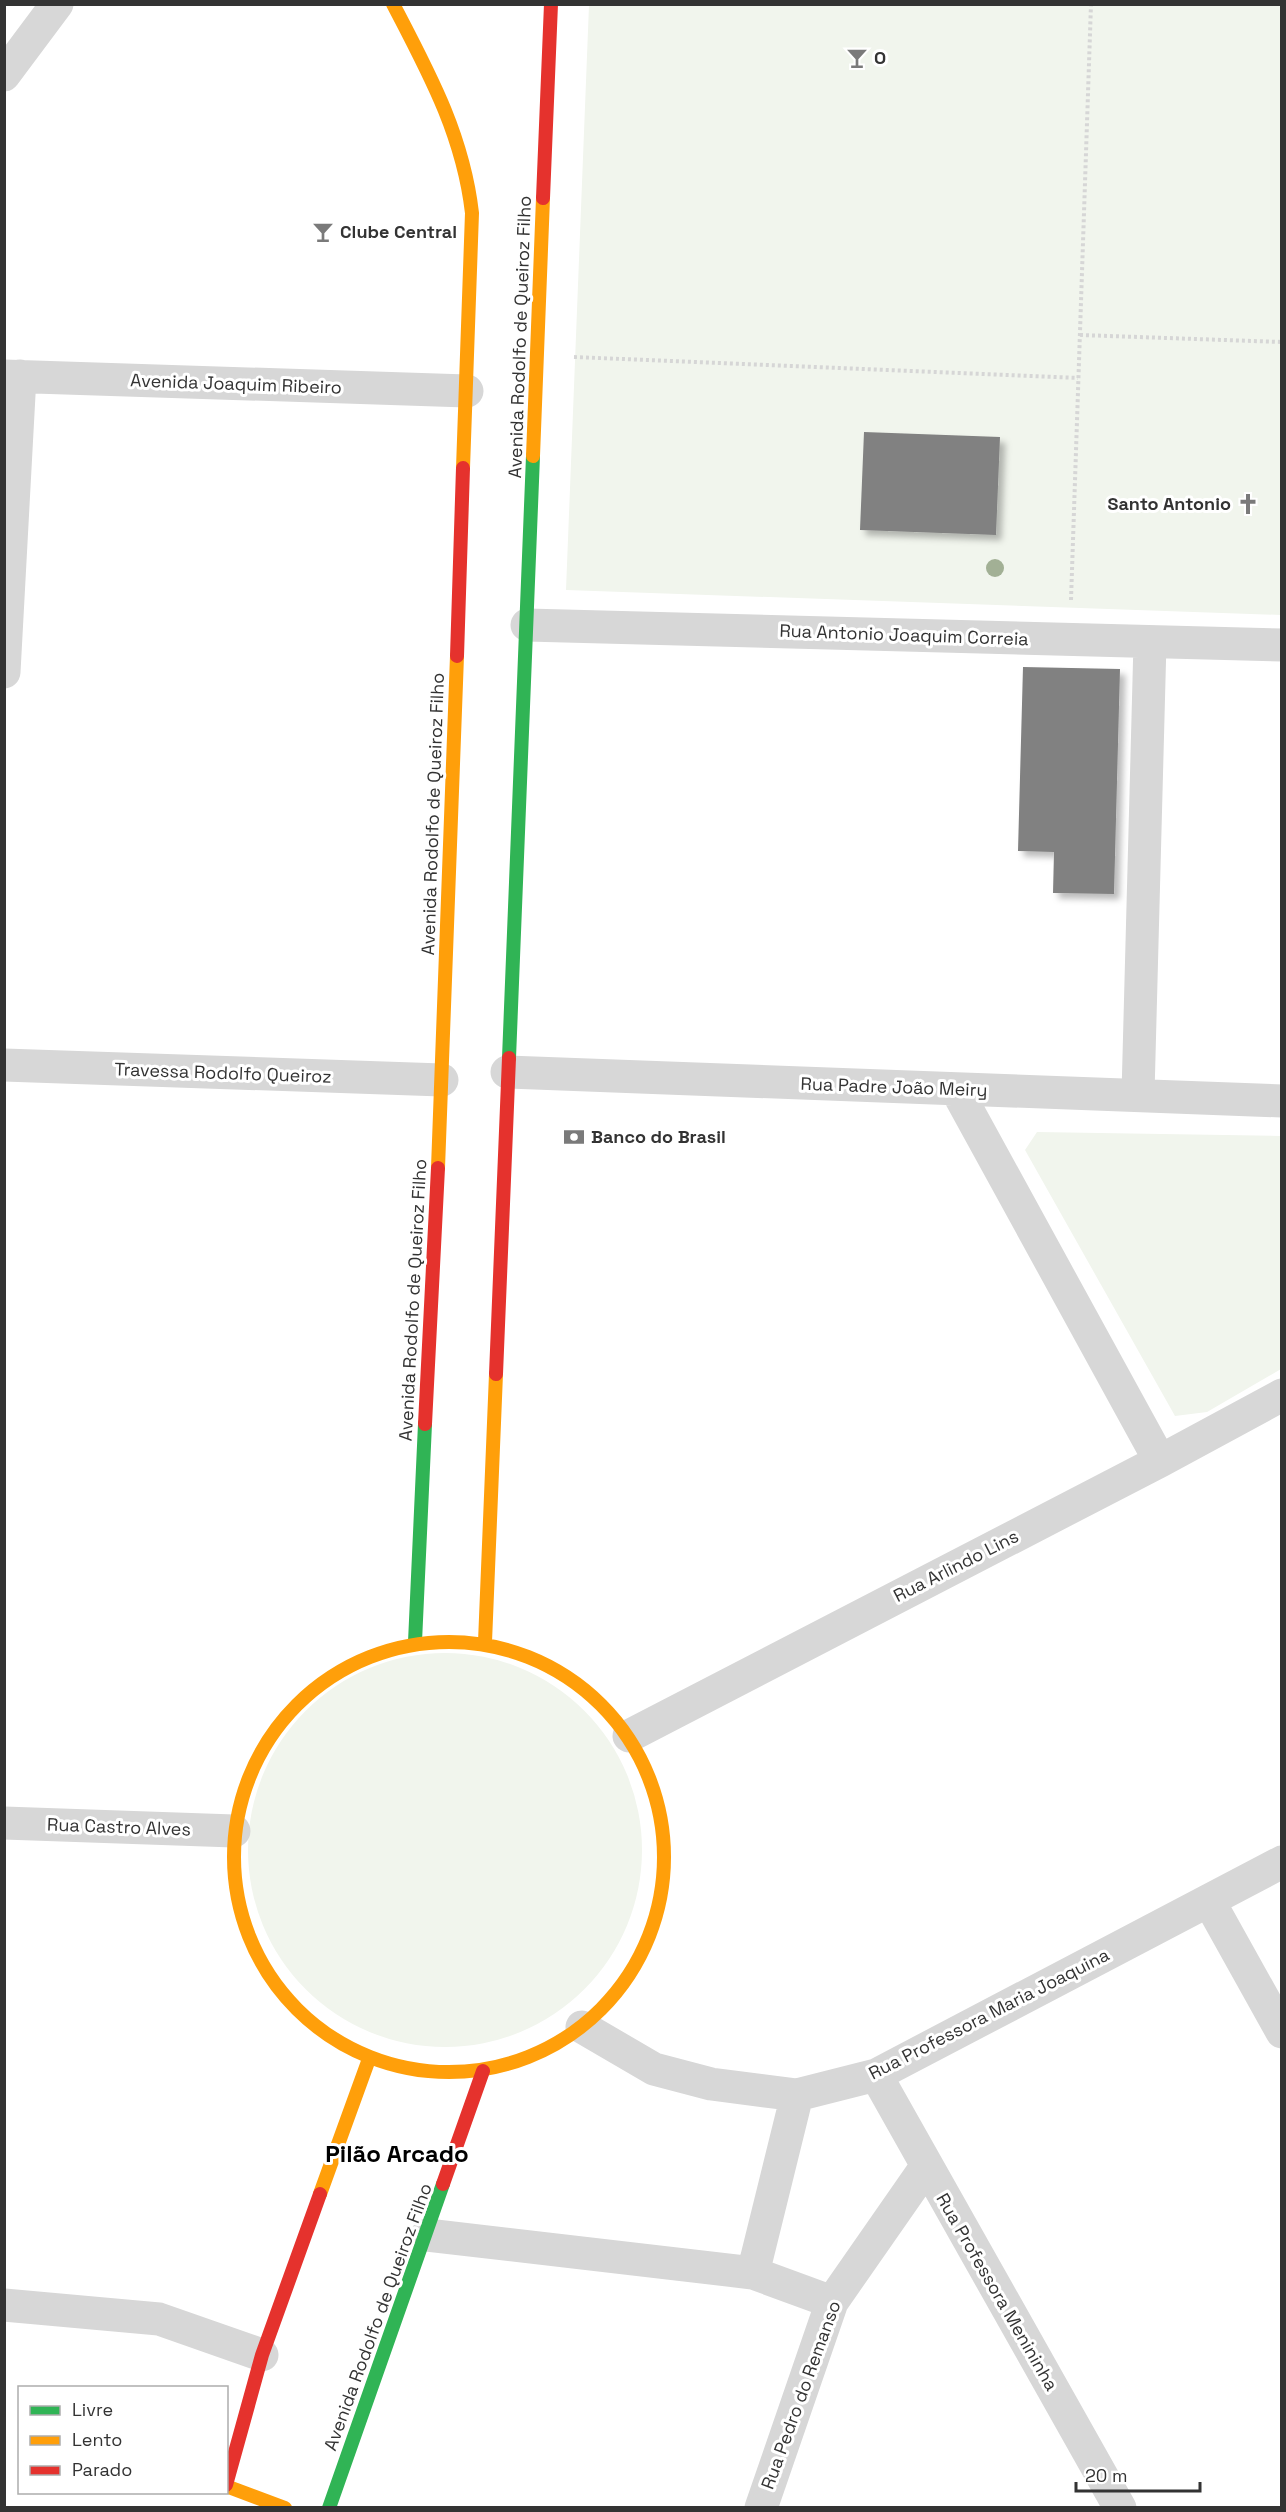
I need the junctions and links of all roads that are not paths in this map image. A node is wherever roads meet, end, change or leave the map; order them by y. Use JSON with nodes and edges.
{"nodes":[{"id":1,"x":57,"y":4,"type":"edge"},
{"id":2,"x":393,"y":4,"type":"edge"},
{"id":3,"x":551,"y":4,"type":"edge"},
{"id":4,"x":4,"y":75,"type":"edge"},
{"id":5,"x":12,"y":376,"type":"edge"},
{"id":6,"x":467,"y":391,"type":"junction"},
{"id":7,"x":527,"y":625,"type":"junction"},
{"id":8,"x":1150,"y":642,"type":"junction"},
{"id":9,"x":1281,"y":645,"type":"edge"},
{"id":10,"x":4,"y":672,"type":"edge"},
{"id":11,"x":4,"y":1065,"type":"edge"},
{"id":12,"x":507,"y":1072,"type":"junction"},
{"id":13,"x":442,"y":1080,"type":"junction"},
{"id":14,"x":956,"y":1089,"type":"junction"},
{"id":15,"x":1138,"y":1094,"type":"junction"},
{"id":16,"x":1281,"y":1101,"type":"edge"},
{"id":17,"x":1281,"y":1395,"type":"edge"},
{"id":18,"x":1161,"y":1461,"type":"junction"},
{"id":19,"x":415,"y":1642,"type":"junction"},
{"id":20,"x":485,"y":1642,"type":"junction"},
{"id":21,"x":629,"y":1736,"type":"junction"},
{"id":22,"x":4,"y":1823,"type":"edge"},
{"id":23,"x":234,"y":1831,"type":"junction"},
{"id":24,"x":1281,"y":1862,"type":"edge"},
{"id":25,"x":1209,"y":1901,"type":"junction"},
{"id":26,"x":582,"y":2027,"type":"junction"},
{"id":27,"x":1281,"y":2032,"type":"edge"},
{"id":28,"x":369,"y":2059,"type":"junction"},
{"id":29,"x":483,"y":2071,"type":"junction"},
{"id":30,"x":876,"y":2075,"type":"junction"},
{"id":31,"x":797,"y":2095,"type":"junction"},
{"id":32,"x":926,"y":2167,"type":"junction"},
{"id":33,"x":427,"y":2235,"type":"junction"},
{"id":34,"x":753,"y":2272,"type":"junction"},
{"id":35,"x":832,"y":2302,"type":"junction"},
{"id":36,"x":4,"y":2305,"type":"edge"},
{"id":37,"x":261,"y":2355,"type":"junction"},
{"id":38,"x":228,"y":2478,"type":"edge"},
{"id":39,"x":228,"y":2486,"type":"edge"},
{"id":40,"x":285,"y":2508,"type":"edge"},
{"id":41,"x":330,"y":2508,"type":"edge"},
{"id":42,"x":761,"y":2508,"type":"edge"},
{"id":43,"x":1120,"y":2508,"type":"edge"}],
"edges":[{"from":1,"to":4,"type":"street"},
{"from":2,"to":6,"type":"main road","name":"Avenida Rodolfo de Queiroz Filho"},
{"from":3,"to":7,"type":"main road","name":"Avenida Rodolfo de Queiroz Filho"},
{"from":5,"to":6,"type":"street","name":"Avenida Joaquim Ribeiro"},
{"from":5,"to":10,"type":"street"},
{"from":6,"to":13,"type":"main road","name":"Avenida Rodolfo de Queiroz Filho"},
{"from":7,"to":8,"type":"street","name":"Rua Antonio Joaquim Correia"},
{"from":7,"to":12,"type":"main road","name":"Avenida Rodolfo de Queiroz Filho"},
{"from":8,"to":9,"type":"street","name":"Rua Antonio Joaquim Correia"},
{"from":8,"to":15,"type":"street"},
{"from":11,"to":13,"type":"street","name":"Travessa Rodolfo Queiroz"},
{"from":12,"to":14,"type":"street","name":"Rua Padre João Meiry"},
{"from":12,"to":20,"type":"main road","name":"Avenida Rodolfo de Queiroz Filho"},
{"from":13,"to":19,"type":"main road","name":"Avenida Rodolfo de Queiroz Filho"},
{"from":14,"to":15,"type":"street","name":"Rua Padre João Meiry"},
{"from":14,"to":18,"type":"street"},
{"from":15,"to":16,"type":"street","name":"Rua Padre João Meiry"},
{"from":17,"to":18,"type":"street","name":"Rua Arlindo Lins"},
{"from":18,"to":21,"type":"street","name":"Rua Arlindo Lins"},
{"from":19,"to":20,"type":"main road"},
{"from":19,"to":23,"type":"main road"},
{"from":20,"to":21,"type":"main road"},
{"from":21,"to":26,"type":"main road"},
{"from":22,"to":23,"type":"street","name":"Rua Castro Alves"},
{"from":23,"to":28,"type":"main road"},
{"from":24,"to":25,"type":"street","name":"Rua Professora Maria Joaquina"},
{"from":25,"to":27,"type":"street"},
{"from":25,"to":30,"type":"street","name":"Rua Professora Maria Joaquina"},
{"from":26,"to":29,"type":"main road"},
{"from":26,"to":31,"type":"street","name":"Rua Professora Maria Joaquina"},
{"from":28,"to":29,"type":"main road"},
{"from":28,"to":37,"type":"main road"},
{"from":29,"to":33,"type":"main road","name":"Avenida Rodolfo de Queiroz Filho"},
{"from":30,"to":31,"type":"street","name":"Rua Professora Maria Joaquina"},
{"from":30,"to":32,"type":"street","name":"Rua Professora Menininha"},
{"from":31,"to":34,"type":"street"},
{"from":32,"to":35,"type":"street","name":"Rua Pedro do Remanso"},
{"from":32,"to":43,"type":"street","name":"Rua Professora Menininha"},
{"from":33,"to":34,"type":"street"},
{"from":33,"to":41,"type":"main road","name":"Avenida Rodolfo de Queiroz Filho"},
{"from":34,"to":35,"type":"street"},
{"from":35,"to":42,"type":"street","name":"Rua Pedro do Remanso"},
{"from":36,"to":37,"type":"street"},
{"from":37,"to":38,"type":"main road"},
{"from":39,"to":40,"type":"main road"}]}
